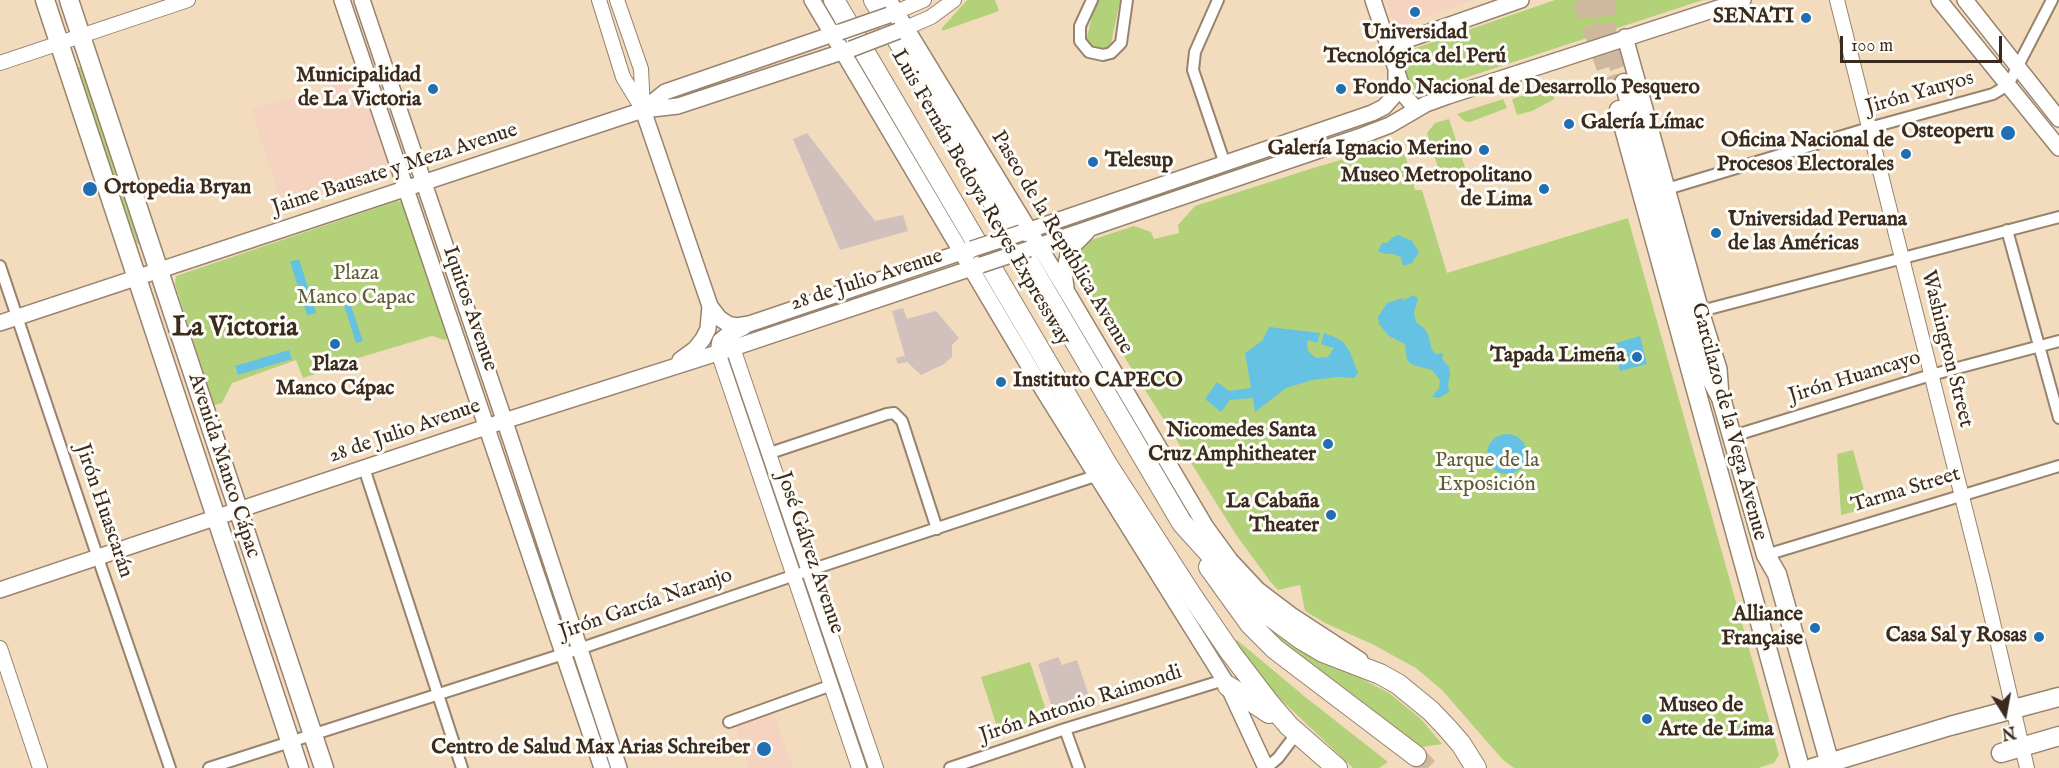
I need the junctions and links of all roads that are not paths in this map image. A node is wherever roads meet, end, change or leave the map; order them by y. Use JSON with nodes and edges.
{"nodes":[{"id":1,"x":45,"y":0,"type":"edge"},
{"id":2,"x":69,"y":0,"type":"edge"},
{"id":3,"x":188,"y":0,"type":"edge"},
{"id":4,"x":342,"y":0,"type":"edge"},
{"id":5,"x":362,"y":0,"type":"edge"},
{"id":6,"x":599,"y":0,"type":"edge"},
{"id":7,"x":617,"y":0,"type":"edge"},
{"id":8,"x":812,"y":0,"type":"edge"},
{"id":9,"x":834,"y":0,"type":"edge"},
{"id":10,"x":874,"y":0,"type":"edge"},
{"id":11,"x":924,"y":0,"type":"edge"},
{"id":12,"x":954,"y":0,"type":"edge"},
{"id":13,"x":1092,"y":0,"type":"edge"},
{"id":14,"x":1127,"y":0,"type":"edge"},
{"id":15,"x":1218,"y":0,"type":"edge"},
{"id":16,"x":1373,"y":0,"type":"edge"},
{"id":17,"x":1521,"y":0,"type":"edge"},
{"id":18,"x":1743,"y":0,"type":"edge"},
{"id":19,"x":1837,"y":0,"type":"edge"},
{"id":20,"x":1939,"y":0,"type":"edge"},
{"id":21,"x":1965,"y":0,"type":"edge"},
{"id":22,"x":2052,"y":0,"type":"edge"},
{"id":23,"x":891,"y":9,"type":"edge"},
{"id":24,"x":902,"y":30,"type":"junction"},
{"id":25,"x":836,"y":33,"type":"junction"},
{"id":26,"x":81,"y":36,"type":"junction"},
{"id":27,"x":1625,"y":37,"type":"junction"},
{"id":28,"x":59,"y":43,"type":"junction"},
{"id":29,"x":847,"y":50,"type":"junction"},
{"id":30,"x":1392,"y":56,"type":"junction"},
{"id":31,"x":0,"y":63,"type":"edge"},
{"id":32,"x":2018,"y":68,"type":"junction"},
{"id":33,"x":1396,"y":72,"type":"junction"},
{"id":34,"x":2008,"y":84,"type":"junction"},
{"id":35,"x":1416,"y":109,"type":"junction"},
{"id":36,"x":643,"y":110,"type":"junction"},
{"id":37,"x":2059,"y":119,"type":"edge"},
{"id":38,"x":1869,"y":128,"type":"junction"},
{"id":39,"x":2059,"y":148,"type":"edge"},
{"id":40,"x":1226,"y":164,"type":"junction"},
{"id":41,"x":423,"y":182,"type":"junction"},
{"id":42,"x":406,"y":188,"type":"junction"},
{"id":43,"x":1667,"y":189,"type":"junction"},
{"id":44,"x":2059,"y":217,"type":"edge"},
{"id":45,"x":1097,"y":225,"type":"junction"},
{"id":46,"x":2007,"y":230,"type":"junction"},
{"id":47,"x":1025,"y":232,"type":"junction"},
{"id":48,"x":1034,"y":247,"type":"junction"},
{"id":49,"x":967,"y":250,"type":"junction"},
{"id":50,"x":1902,"y":259,"type":"junction"},
{"id":51,"x":0,"y":266,"type":"edge"},
{"id":52,"x":976,"y":266,"type":"junction"},
{"id":53,"x":160,"y":271,"type":"junction"},
{"id":54,"x":138,"y":278,"type":"junction"},
{"id":55,"x":1067,"y":292,"type":"junction"},
{"id":56,"x":710,"y":306,"type":"junction"},
{"id":57,"x":1701,"y":311,"type":"junction"},
{"id":58,"x":17,"y":318,"type":"junction"},
{"id":59,"x":0,"y":323,"type":"edge"},
{"id":60,"x":749,"y":324,"type":"junction"},
{"id":61,"x":2059,"y":341,"type":"edge"},
{"id":62,"x":2039,"y":346,"type":"junction"},
{"id":63,"x":733,"y":348,"type":"junction"},
{"id":64,"x":718,"y":352,"type":"junction"},
{"id":65,"x":662,"y":370,"type":"junction"},
{"id":66,"x":1931,"y":375,"type":"junction"},
{"id":67,"x":1721,"y":398,"type":"junction"},
{"id":68,"x":2059,"y":418,"type":"edge"},
{"id":69,"x":504,"y":421,"type":"junction"},
{"id":70,"x":486,"y":427,"type":"junction"},
{"id":71,"x":1732,"y":436,"type":"junction"},
{"id":72,"x":770,"y":453,"type":"junction"},
{"id":73,"x":2059,"y":466,"type":"edge"},
{"id":74,"x":364,"y":468,"type":"junction"},
{"id":75,"x":1095,"y":476,"type":"junction"},
{"id":76,"x":1960,"y":495,"type":"junction"},
{"id":77,"x":239,"y":511,"type":"junction"},
{"id":78,"x":215,"y":518,"type":"junction"},
{"id":79,"x":1182,"y":523,"type":"junction"},
{"id":80,"x":937,"y":529,"type":"junction"},
{"id":81,"x":1766,"y":555,"type":"junction"},
{"id":82,"x":98,"y":558,"type":"junction"},
{"id":83,"x":809,"y":570,"type":"junction"},
{"id":84,"x":795,"y":575,"type":"junction"},
{"id":85,"x":0,"y":590,"type":"edge"},
{"id":86,"x":0,"y":648,"type":"edge"},
{"id":87,"x":579,"y":649,"type":"junction"},
{"id":88,"x":564,"y":654,"type":"junction"},
{"id":89,"x":1380,"y":674,"type":"junction"},
{"id":90,"x":1226,"y":683,"type":"junction"},
{"id":91,"x":832,"y":685,"type":"junction"},
{"id":92,"x":438,"y":694,"type":"junction"},
{"id":93,"x":2059,"y":697,"type":"edge"},
{"id":94,"x":2014,"y":709,"type":"junction"},
{"id":95,"x":729,"y":722,"type":"dead end"},
{"id":96,"x":1065,"y":729,"type":"junction"},
{"id":97,"x":1293,"y":729,"type":"junction"},
{"id":98,"x":313,"y":735,"type":"junction"},
{"id":99,"x":2059,"y":736,"type":"edge"},
{"id":100,"x":290,"y":742,"type":"junction"},
{"id":101,"x":2022,"y":746,"type":"junction"},
{"id":102,"x":2001,"y":753,"type":"dead end"},
{"id":103,"x":1416,"y":756,"type":"tunnel mouth"},
{"id":104,"x":1818,"y":767,"type":"edge"},
{"id":105,"x":40,"y":768,"type":"edge"},
{"id":106,"x":171,"y":768,"type":"edge"},
{"id":107,"x":209,"y":768,"type":"edge"},
{"id":108,"x":299,"y":768,"type":"edge"},
{"id":109,"x":324,"y":768,"type":"edge"},
{"id":110,"x":462,"y":768,"type":"edge"},
{"id":111,"x":602,"y":768,"type":"edge"},
{"id":112,"x":619,"y":768,"type":"edge"},
{"id":113,"x":859,"y":768,"type":"edge"},
{"id":114,"x":876,"y":768,"type":"edge"},
{"id":115,"x":950,"y":768,"type":"edge"},
{"id":116,"x":1079,"y":768,"type":"edge"},
{"id":117,"x":1266,"y":768,"type":"edge"},
{"id":118,"x":1337,"y":768,"type":"edge"},
{"id":119,"x":1476,"y":768,"type":"edge"},
{"id":120,"x":2028,"y":768,"type":"edge"}],
"edges":[{"from":1,"to":28,"type":"main road","name":"Avenida Manco Cápac"},
{"from":2,"to":26,"type":"main road","name":"Avenida Manco Cápac"},
{"from":3,"to":26,"type":"street"},
{"from":4,"to":42,"type":"main road","name":"Iquitos Avenue"},
{"from":5,"to":41,"type":"main road","name":"Iquitos Avenue"},
{"from":6,"to":36,"type":"street"},
{"from":7,"to":36,"type":"street"},
{"from":8,"to":25,"type":"main road"},
{"from":9,"to":97,"type":"highway","name":"Luis Fernán Bedoya Reyes Expressway"},
{"from":10,"to":79,"type":"highway","name":"Luis Fernán Bedoya Reyes Expressway"},
{"from":11,"to":23,"type":"street"},
{"from":12,"to":24,"type":"street"},
{"from":13,"to":14,"type":"street"},
{"from":15,"to":40,"type":"street"},
{"from":16,"to":30,"type":"main road"},
{"from":17,"to":30,"type":"main road"},
{"from":18,"to":27,"type":"main road","name":"28 de Julio Avenue"},
{"from":19,"to":38,"type":"street","name":"Washington Street"},
{"from":20,"to":34,"type":"main road"},
{"from":21,"to":32,"type":"main road"},
{"from":22,"to":32,"type":"street"},
{"from":23,"to":24,"type":"main road","name":"Paseo de la República Avenue"},
{"from":23,"to":25,"type":"main road","name":"Jaime Bausate y Meza Avenue","bridge":true},
{"from":24,"to":29,"type":"main road","name":"Jaime Bausate y Meza Avenue","bridge":true},
{"from":24,"to":47,"type":"main road","name":"Paseo de la República Avenue"},
{"from":25,"to":29,"type":"main road"},
{"from":25,"to":36,"type":"main road","name":"Jaime Bausate y Meza Avenue"},
{"from":26,"to":28,"type":"street"},
{"from":26,"to":53,"type":"main road","name":"Avenida Manco Cápac"},
{"from":27,"to":35,"type":"main road","name":"28 de Julio Avenue"},
{"from":27,"to":43,"type":"main road","name":"Garcilazo de la Vega Avenue"},
{"from":28,"to":31,"type":"street"},
{"from":28,"to":54,"type":"main road","name":"Avenida Manco Cápac"},
{"from":29,"to":36,"type":"main road","name":"Jaime Bausate y Meza Avenue"},
{"from":29,"to":49,"type":"main road"},
{"from":30,"to":33,"type":"main road"},
{"from":32,"to":34,"type":"street"},
{"from":32,"to":37,"type":"main road"},
{"from":33,"to":35,"type":"main road"},
{"from":33,"to":40,"type":"main road","name":"28 de Julio Avenue"},
{"from":34,"to":38,"type":"street","name":"Jirón Yauyos"},
{"from":34,"to":39,"type":"main road"},
{"from":35,"to":45,"type":"main road","name":"28 de Julio Avenue"},
{"from":36,"to":41,"type":"main road","name":"Jaime Bausate y Meza Avenue"},
{"from":36,"to":56,"type":"main road"},
{"from":38,"to":43,"type":"street","name":"Jirón Yauyos"},
{"from":38,"to":50,"type":"street","name":"Washington Street"},
{"from":40,"to":47,"type":"main road","name":"28 de Julio Avenue"},
{"from":41,"to":42,"type":"main road","name":"Jaime Bausate y Meza Avenue"},
{"from":41,"to":69,"type":"main road","name":"Iquitos Avenue"},
{"from":42,"to":53,"type":"main road","name":"Jaime Bausate y Meza Avenue"},
{"from":42,"to":70,"type":"main road","name":"Iquitos Avenue"},
{"from":43,"to":57,"type":"main road","name":"Garcilazo de la Vega Avenue"},
{"from":44,"to":46,"type":"street"},
{"from":45,"to":48,"type":"main road","name":"28 de Julio Avenue"},
{"from":45,"to":55,"type":"main road"},
{"from":46,"to":50,"type":"street"},
{"from":46,"to":62,"type":"street"},
{"from":47,"to":48,"type":"main road","name":"Paseo de la República Avenue"},
{"from":47,"to":49,"type":"main road","name":"28 de Julio Avenue","bridge":true},
{"from":48,"to":52,"type":"main road","name":"28 de Julio Avenue","bridge":true},
{"from":48,"to":55,"type":"main road","name":"Paseo de la República Avenue"},
{"from":49,"to":52,"type":"main road"},
{"from":49,"to":60,"type":"main road","name":"28 de Julio Avenue"},
{"from":50,"to":57,"type":"street"},
{"from":50,"to":66,"type":"street","name":"Washington Street"},
{"from":51,"to":58,"type":"street","name":"Jirón Huascarán"},
{"from":52,"to":63,"type":"main road","name":"28 de Julio Avenue"},
{"from":52,"to":75,"type":"main road"},
{"from":53,"to":54,"type":"main road","name":"Jaime Bausate y Meza Avenue"},
{"from":53,"to":77,"type":"main road","name":"Avenida Manco Cápac"},
{"from":54,"to":58,"type":"main road","name":"Jaime Bausate y Meza Avenue"},
{"from":54,"to":78,"type":"main road","name":"Avenida Manco Cápac"},
{"from":55,"to":89,"type":"main road","name":"Paseo de la República Avenue"},
{"from":56,"to":60,"type":"main road","name":"28 de Julio Avenue"},
{"from":56,"to":65,"type":"main road"},
{"from":57,"to":67,"type":"main road","name":"Garcilazo de la Vega Avenue"},
{"from":58,"to":59,"type":"main road","name":"Jaime Bausate y Meza Avenue"},
{"from":58,"to":82,"type":"street","name":"Jirón Huascarán"},
{"from":60,"to":64,"type":"main road"},
{"from":61,"to":62,"type":"street","name":"Jirón Huancayo"},
{"from":62,"to":66,"type":"street","name":"Jirón Huancayo"},
{"from":62,"to":68,"type":"street"},
{"from":63,"to":64,"type":"main road","name":"28 de Julio Avenue"},
{"from":63,"to":72,"type":"street","name":"José Gálvez Avenue"},
{"from":64,"to":65,"type":"main road","name":"28 de Julio Avenue"},
{"from":64,"to":84,"type":"street","name":"José Gálvez Avenue"},
{"from":65,"to":69,"type":"main road","name":"28 de Julio Avenue"},
{"from":66,"to":71,"type":"street","name":"Jirón Huancayo"},
{"from":66,"to":76,"type":"street","name":"Washington Street"},
{"from":67,"to":71,"type":"main road","name":"Garcilazo de la Vega Avenue"},
{"from":67,"to":104,"type":"main road","name":"Garcilazo de la Vega Avenue"},
{"from":69,"to":70,"type":"main road","name":"28 de Julio Avenue"},
{"from":69,"to":87,"type":"main road","name":"Iquitos Avenue"},
{"from":70,"to":74,"type":"main road","name":"28 de Julio Avenue"},
{"from":70,"to":88,"type":"main road","name":"Iquitos Avenue"},
{"from":71,"to":81,"type":"main road","name":"Garcilazo de la Vega Avenue"},
{"from":72,"to":80,"type":"street"},
{"from":72,"to":83,"type":"street","name":"José Gálvez Avenue"},
{"from":73,"to":76,"type":"street","name":"Tarma Street"},
{"from":74,"to":77,"type":"main road","name":"28 de Julio Avenue"},
{"from":74,"to":92,"type":"street"},
{"from":75,"to":80,"type":"street","name":"Jirón García Naranjo"},
{"from":75,"to":90,"type":"main road"},
{"from":76,"to":81,"type":"street","name":"Tarma Street"},
{"from":76,"to":94,"type":"street","name":"Washington Street"},
{"from":77,"to":78,"type":"main road","name":"28 de Julio Avenue"},
{"from":77,"to":98,"type":"main road","name":"Avenida Manco Cápac"},
{"from":78,"to":82,"type":"main road","name":"28 de Julio Avenue"},
{"from":78,"to":100,"type":"main road","name":"Avenida Manco Cápac"},
{"from":79,"to":89,"type":"highway","name":"Luis Fernán Bedoya Reyes Expressway"},
{"from":79,"to":103,"type":"highway"},
{"from":80,"to":83,"type":"street","name":"Jirón García Naranjo"},
{"from":81,"to":104,"type":"main road","name":"Garcilazo de la Vega Avenue"},
{"from":82,"to":85,"type":"main road","name":"28 de Julio Avenue"},
{"from":82,"to":106,"type":"street","name":"Jirón Huascarán"},
{"from":83,"to":84,"type":"street","name":"Jirón García Naranjo"},
{"from":83,"to":114,"type":"street","name":"José Gálvez Avenue"},
{"from":84,"to":87,"type":"street","name":"Jirón García Naranjo"},
{"from":84,"to":91,"type":"street","name":"José Gálvez Avenue"},
{"from":86,"to":105,"type":"street"},
{"from":87,"to":88,"type":"street","name":"Jirón García Naranjo"},
{"from":87,"to":112,"type":"main road","name":"Iquitos Avenue"},
{"from":88,"to":92,"type":"street","name":"Jirón García Naranjo"},
{"from":88,"to":111,"type":"main road","name":"Iquitos Avenue"},
{"from":89,"to":119,"type":"highway","name":"Luis Fernán Bedoya Reyes Expressway"},
{"from":90,"to":96,"type":"street","name":"Jirón Antonio Raimondi"},
{"from":90,"to":97,"type":"highway"},
{"from":90,"to":117,"type":"main road"},
{"from":91,"to":95,"type":"street"},
{"from":91,"to":113,"type":"street","name":"José Gálvez Avenue"},
{"from":92,"to":98,"type":"street","name":"Jirón García Naranjo"},
{"from":92,"to":110,"type":"street"},
{"from":93,"to":94,"type":"main road"},
{"from":94,"to":101,"type":"street","name":"Washington Street"},
{"from":94,"to":104,"type":"main road"},
{"from":96,"to":115,"type":"street","name":"Jirón Antonio Raimondi"},
{"from":96,"to":116,"type":"street"},
{"from":97,"to":117,"type":"street"},
{"from":97,"to":118,"type":"highway","name":"Luis Fernán Bedoya Reyes Expressway"},
{"from":98,"to":100,"type":"street","name":"Jirón García Naranjo"},
{"from":98,"to":109,"type":"main road","name":"Avenida Manco Cápac"},
{"from":99,"to":101,"type":"main road"},
{"from":100,"to":107,"type":"street","name":"Jirón García Naranjo"},
{"from":100,"to":108,"type":"main road","name":"Avenida Manco Cápac"},
{"from":101,"to":102,"type":"main road"},
{"from":101,"to":120,"type":"street","name":"Washington Street"}]}
